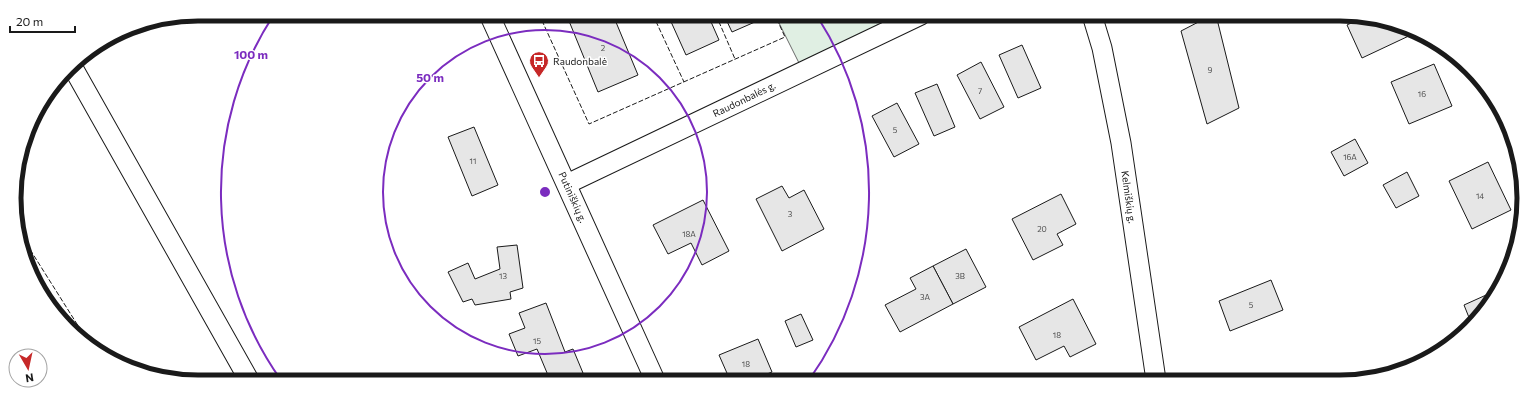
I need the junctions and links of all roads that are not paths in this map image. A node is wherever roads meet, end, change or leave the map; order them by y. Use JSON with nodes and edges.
{"nodes":[{"id":1,"x":492,"y":21,"type":"edge"},
{"id":2,"x":908,"y":21,"type":"edge"},
{"id":3,"x":1094,"y":21,"type":"edge"},
{"id":4,"x":75,"y":71,"type":"edge"},
{"id":5,"x":567,"y":184,"type":"junction"},
{"id":6,"x":246,"y":375,"type":"edge"},
{"id":7,"x":653,"y":375,"type":"edge"},
{"id":8,"x":1155,"y":375,"type":"edge"}],
"edges":[{"from":1,"to":5,"type":"street","name":"Putiniškių g."},
{"from":2,"to":5,"type":"street","name":"Raudonbalės g."},
{"from":3,"to":8,"type":"street","name":"Kelmiškių g."},
{"from":4,"to":6,"type":"street"},
{"from":5,"to":7,"type":"street","name":"Putiniškių g."}]}
